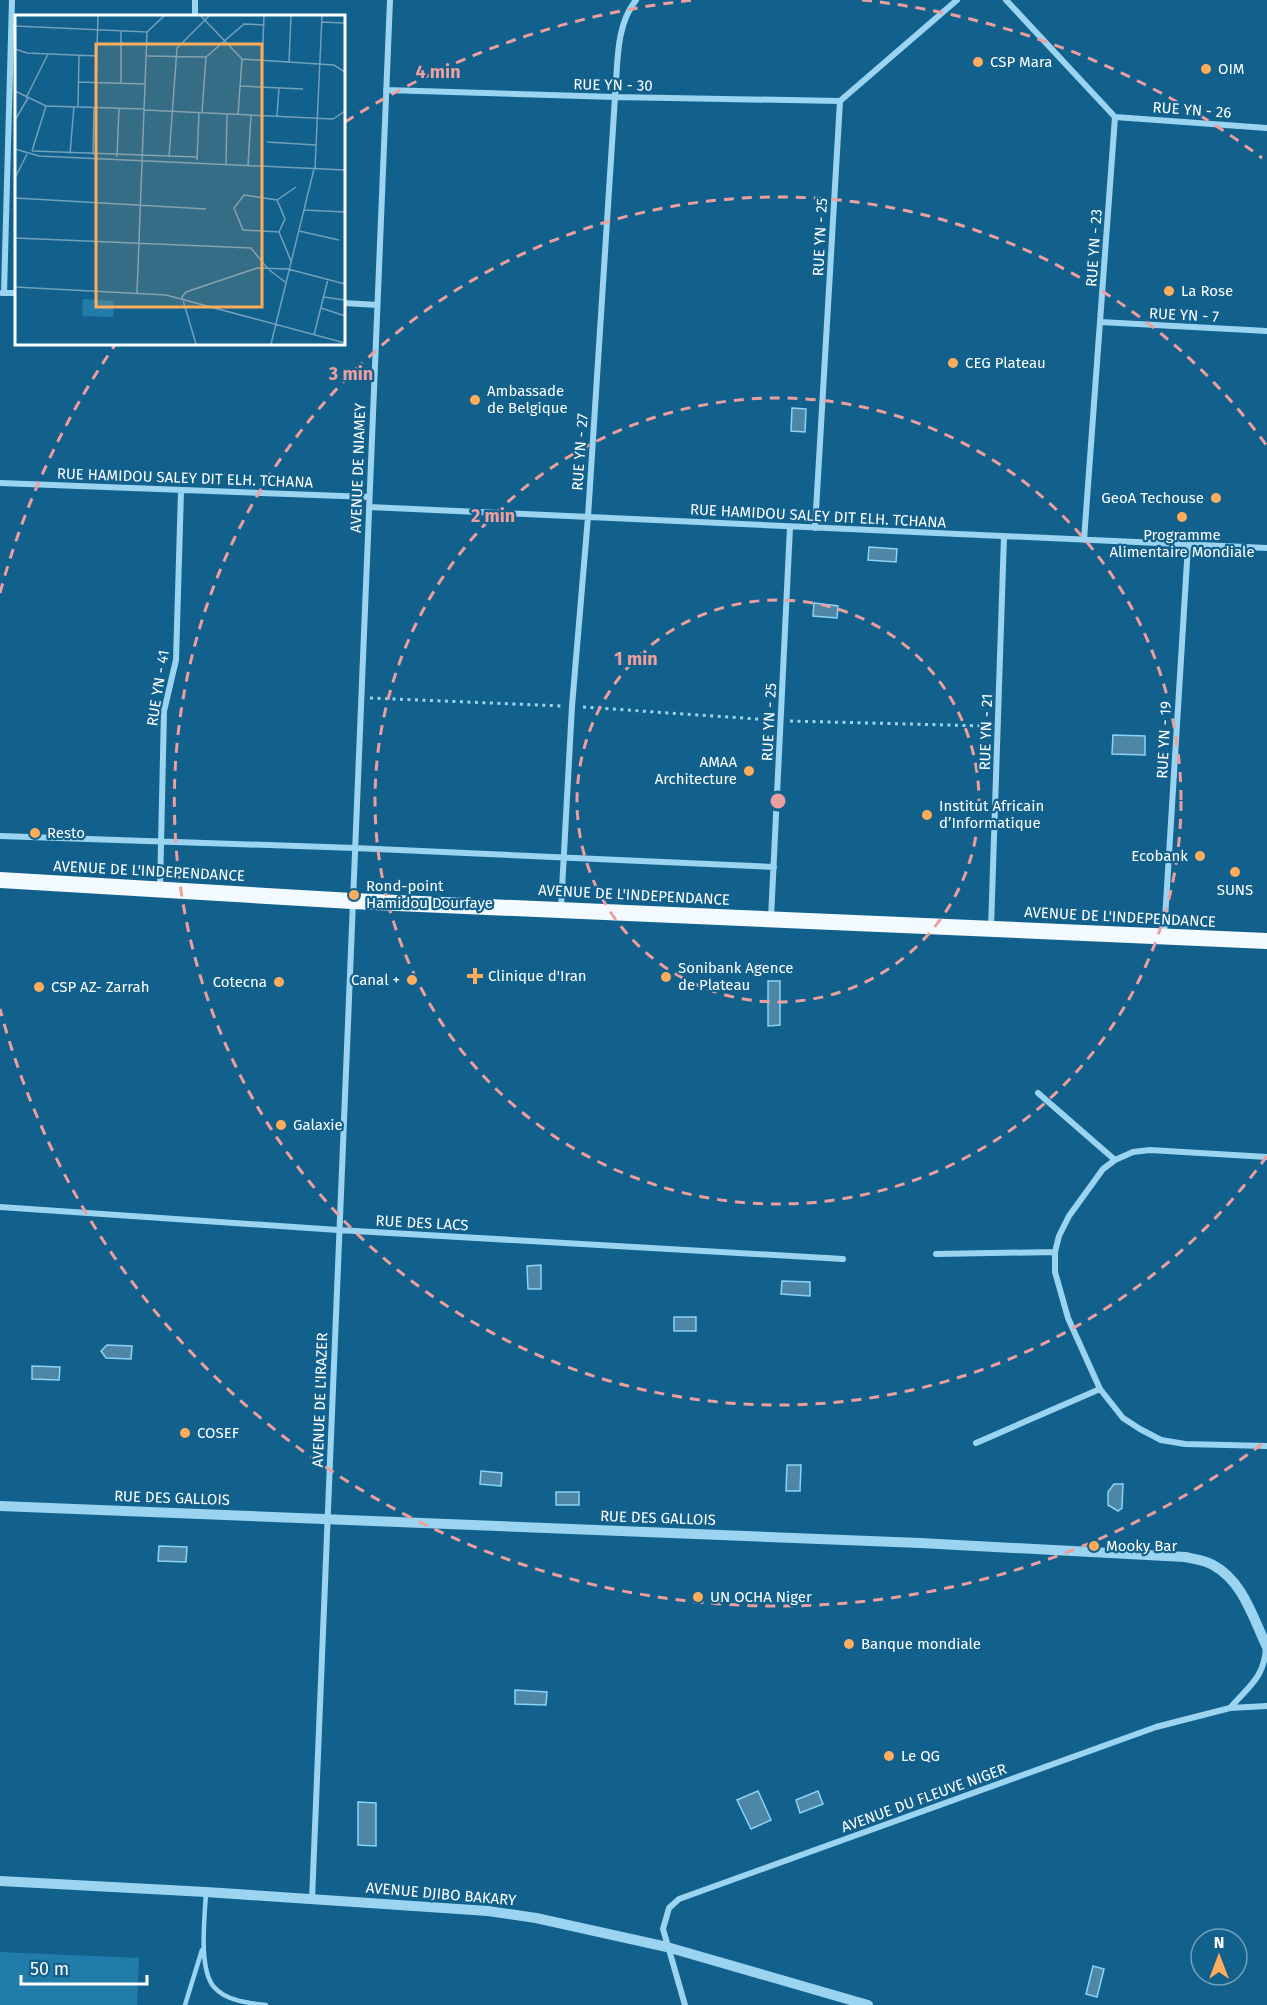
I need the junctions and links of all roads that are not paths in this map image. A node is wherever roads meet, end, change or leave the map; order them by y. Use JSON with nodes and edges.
{"nodes":[{"id":1,"x":12,"y":0,"type":"edge"},
{"id":2,"x":390,"y":0,"type":"edge"},
{"id":3,"x":636,"y":0,"type":"edge"},
{"id":4,"x":957,"y":0,"type":"edge"},
{"id":5,"x":1006,"y":0,"type":"edge"},
{"id":6,"x":386,"y":90,"type":"junction"},
{"id":7,"x":0,"y":94,"type":"edge"},
{"id":8,"x":9,"y":94,"type":"junction"},
{"id":9,"x":615,"y":97,"type":"junction"},
{"id":10,"x":840,"y":101,"type":"junction"},
{"id":11,"x":1115,"y":117,"type":"junction"},
{"id":12,"x":1267,"y":128,"type":"edge"},
{"id":13,"x":2,"y":293,"type":"edge"},
{"id":14,"x":345,"y":303,"type":"edge"},
{"id":15,"x":377,"y":305,"type":"junction"},
{"id":16,"x":1100,"y":322,"type":"junction"},
{"id":17,"x":1267,"y":331,"type":"edge"},
{"id":18,"x":0,"y":483,"type":"edge"},
{"id":19,"x":181,"y":491,"type":"junction"},
{"id":20,"x":369,"y":497,"type":"junction"},
{"id":21,"x":369,"y":507,"type":"junction"},
{"id":22,"x":588,"y":517,"type":"junction"},
{"id":23,"x":790,"y":526,"type":"junction"},
{"id":24,"x":815,"y":528,"type":"junction"},
{"id":25,"x":1004,"y":536,"type":"junction"},
{"id":26,"x":1084,"y":540,"type":"junction"},
{"id":27,"x":1188,"y":545,"type":"junction"},
{"id":28,"x":1267,"y":548,"type":"edge"},
{"id":29,"x":0,"y":836,"type":"edge"},
{"id":30,"x":162,"y":841,"type":"junction"},
{"id":31,"x":355,"y":848,"type":"junction"},
{"id":32,"x":564,"y":858,"type":"junction"},
{"id":33,"x":774,"y":867,"type":"junction"},
{"id":34,"x":0,"y":880,"type":"edge"},
{"id":35,"x":160,"y":889,"type":"junction"},
{"id":36,"x":352,"y":901,"type":"junction"},
{"id":37,"x":561,"y":910,"type":"junction"},
{"id":38,"x":771,"y":919,"type":"junction"},
{"id":39,"x":991,"y":929,"type":"junction"},
{"id":40,"x":1164,"y":937,"type":"junction"},
{"id":41,"x":1267,"y":941,"type":"edge"},
{"id":42,"x":1038,"y":1093,"type":"dead end"},
{"id":43,"x":1267,"y":1157,"type":"edge"},
{"id":44,"x":1115,"y":1160,"type":"junction"},
{"id":45,"x":0,"y":1207,"type":"edge"},
{"id":46,"x":338,"y":1230,"type":"junction"},
{"id":47,"x":1055,"y":1252,"type":"junction"},
{"id":48,"x":936,"y":1254,"type":"dead end"},
{"id":49,"x":843,"y":1259,"type":"dead end"},
{"id":50,"x":1100,"y":1389,"type":"junction"},
{"id":51,"x":976,"y":1443,"type":"dead end"},
{"id":52,"x":1267,"y":1446,"type":"edge"},
{"id":53,"x":0,"y":1506,"type":"edge"},
{"id":54,"x":327,"y":1520,"type":"junction"},
{"id":55,"x":1267,"y":1646,"type":"edge"},
{"id":56,"x":1267,"y":1706,"type":"edge"},
{"id":57,"x":1230,"y":1708,"type":"junction"},
{"id":58,"x":0,"y":1881,"type":"edge"},
{"id":59,"x":206,"y":1892,"type":"junction"},
{"id":60,"x":312,"y":1899,"type":"junction"},
{"id":61,"x":203,"y":1947,"type":"junction"},
{"id":62,"x":667,"y":1947,"type":"junction"},
{"id":63,"x":185,"y":2005,"type":"edge"},
{"id":64,"x":266,"y":2005,"type":"edge"},
{"id":65,"x":685,"y":2005,"type":"edge"},
{"id":66,"x":868,"y":2005,"type":"edge"}],
"edges":[{"from":1,"to":8,"type":"street"},
{"from":2,"to":6,"type":"street","name":"AVENUE DE NIAMEY"},
{"from":3,"to":9,"type":"street","name":"RUE YN - 27"},
{"from":4,"to":10,"type":"street"},
{"from":5,"to":11,"type":"street"},
{"from":6,"to":9,"type":"street","name":"RUE YN - 30"},
{"from":6,"to":15,"type":"street","name":"AVENUE DE NIAMEY"},
{"from":7,"to":8,"type":"street"},
{"from":8,"to":13,"type":"street"},
{"from":9,"to":10,"type":"street","name":"RUE YN - 30"},
{"from":9,"to":22,"type":"street","name":"RUE YN - 27"},
{"from":10,"to":24,"type":"street","name":"RUE YN - 25"},
{"from":11,"to":12,"type":"street","name":"RUE YN - 26"},
{"from":11,"to":16,"type":"street","name":"RUE YN - 23"},
{"from":14,"to":15,"type":"street"},
{"from":15,"to":20,"type":"street","name":"AVENUE DE NIAMEY"},
{"from":16,"to":17,"type":"street","name":"RUE YN - 7"},
{"from":16,"to":26,"type":"street","name":"RUE YN - 23"},
{"from":18,"to":19,"type":"street","name":"RUE HAMIDOU SALEY DIT ELH. TCHANA"},
{"from":19,"to":20,"type":"street","name":"RUE HAMIDOU SALEY DIT ELH. TCHANA"},
{"from":19,"to":30,"type":"street","name":"RUE YN - 41"},
{"from":20,"to":21,"type":"street","name":"AVENUE DE NIAMEY"},
{"from":21,"to":22,"type":"street","name":"RUE HAMIDOU SALEY DIT ELH. TCHANA"},
{"from":21,"to":31,"type":"street","name":"AVENUE DE NIAMEY"},
{"from":22,"to":23,"type":"street","name":"RUE HAMIDOU SALEY DIT ELH. TCHANA"},
{"from":22,"to":32,"type":"street","name":"RUE YN - 27"},
{"from":23,"to":24,"type":"street","name":"RUE HAMIDOU SALEY DIT ELH. TCHANA"},
{"from":23,"to":33,"type":"street","name":"RUE YN - 25"},
{"from":24,"to":25,"type":"street","name":"RUE HAMIDOU SALEY DIT ELH. TCHANA"},
{"from":25,"to":26,"type":"street","name":"RUE HAMIDOU SALEY DIT ELH. TCHANA"},
{"from":25,"to":39,"type":"street","name":"RUE YN - 21"},
{"from":26,"to":27,"type":"street","name":"RUE HAMIDOU SALEY DIT ELH. TCHANA"},
{"from":27,"to":28,"type":"street","name":"RUE HAMIDOU SALEY DIT ELH. TCHANA"},
{"from":27,"to":40,"type":"street","name":"RUE YN - 19"},
{"from":29,"to":30,"type":"street"},
{"from":30,"to":31,"type":"street"},
{"from":30,"to":35,"type":"street","name":"RUE YN - 41"},
{"from":31,"to":32,"type":"street"},
{"from":31,"to":36,"type":"street","name":"AVENUE DE NIAMEY"},
{"from":32,"to":33,"type":"street"},
{"from":32,"to":37,"type":"street","name":"RUE YN - 27"},
{"from":33,"to":38,"type":"street","name":"RUE YN - 25"},
{"from":34,"to":35,"type":"highway","name":"AVENUE DE L'INDEPENDANCE"},
{"from":35,"to":36,"type":"highway","name":"AVENUE DE L'INDEPENDANCE"},
{"from":36,"to":37,"type":"highway","name":"AVENUE DE L'INDEPENDANCE"},
{"from":36,"to":46,"type":"street","name":"AVENUE DE L'IRAZER"},
{"from":37,"to":38,"type":"highway","name":"AVENUE DE L'INDEPENDANCE"},
{"from":38,"to":39,"type":"highway","name":"AVENUE DE L'INDEPENDANCE"},
{"from":39,"to":40,"type":"highway","name":"AVENUE DE L'INDEPENDANCE"},
{"from":40,"to":41,"type":"highway","name":"AVENUE DE L'INDEPENDANCE"},
{"from":42,"to":44,"type":"street"},
{"from":43,"to":44,"type":"street"},
{"from":44,"to":47,"type":"street"},
{"from":45,"to":46,"type":"street","name":"RUE DES LACS"},
{"from":46,"to":49,"type":"street","name":"RUE DES LACS"},
{"from":46,"to":54,"type":"street","name":"AVENUE DE L'IRAZER"},
{"from":47,"to":48,"type":"street"},
{"from":47,"to":50,"type":"street"},
{"from":50,"to":51,"type":"street"},
{"from":50,"to":52,"type":"street"},
{"from":53,"to":54,"type":"street","name":"RUE DES GALLOIS"},
{"from":54,"to":55,"type":"street","name":"RUE DES GALLOIS"},
{"from":54,"to":60,"type":"street","name":"AVENUE DE L'IRAZER"},
{"from":55,"to":57,"type":"street"},
{"from":56,"to":57,"type":"street","name":"AVENUE DU FLEUVE NIGER"},
{"from":57,"to":62,"type":"street","name":"AVENUE DU FLEUVE NIGER"},
{"from":58,"to":59,"type":"street","name":"AVENUE DJIBO BAKARY"},
{"from":59,"to":60,"type":"street","name":"AVENUE DJIBO BAKARY"},
{"from":59,"to":61,"type":"lane"},
{"from":60,"to":62,"type":"street","name":"AVENUE DJIBO BAKARY"},
{"from":61,"to":63,"type":"lane"},
{"from":61,"to":64,"type":"lane"},
{"from":62,"to":65,"type":"street","name":"AVENUE DU FLEUVE NIGER"},
{"from":62,"to":66,"type":"street","name":"AVENUE DJIBO BAKARY"}]}
